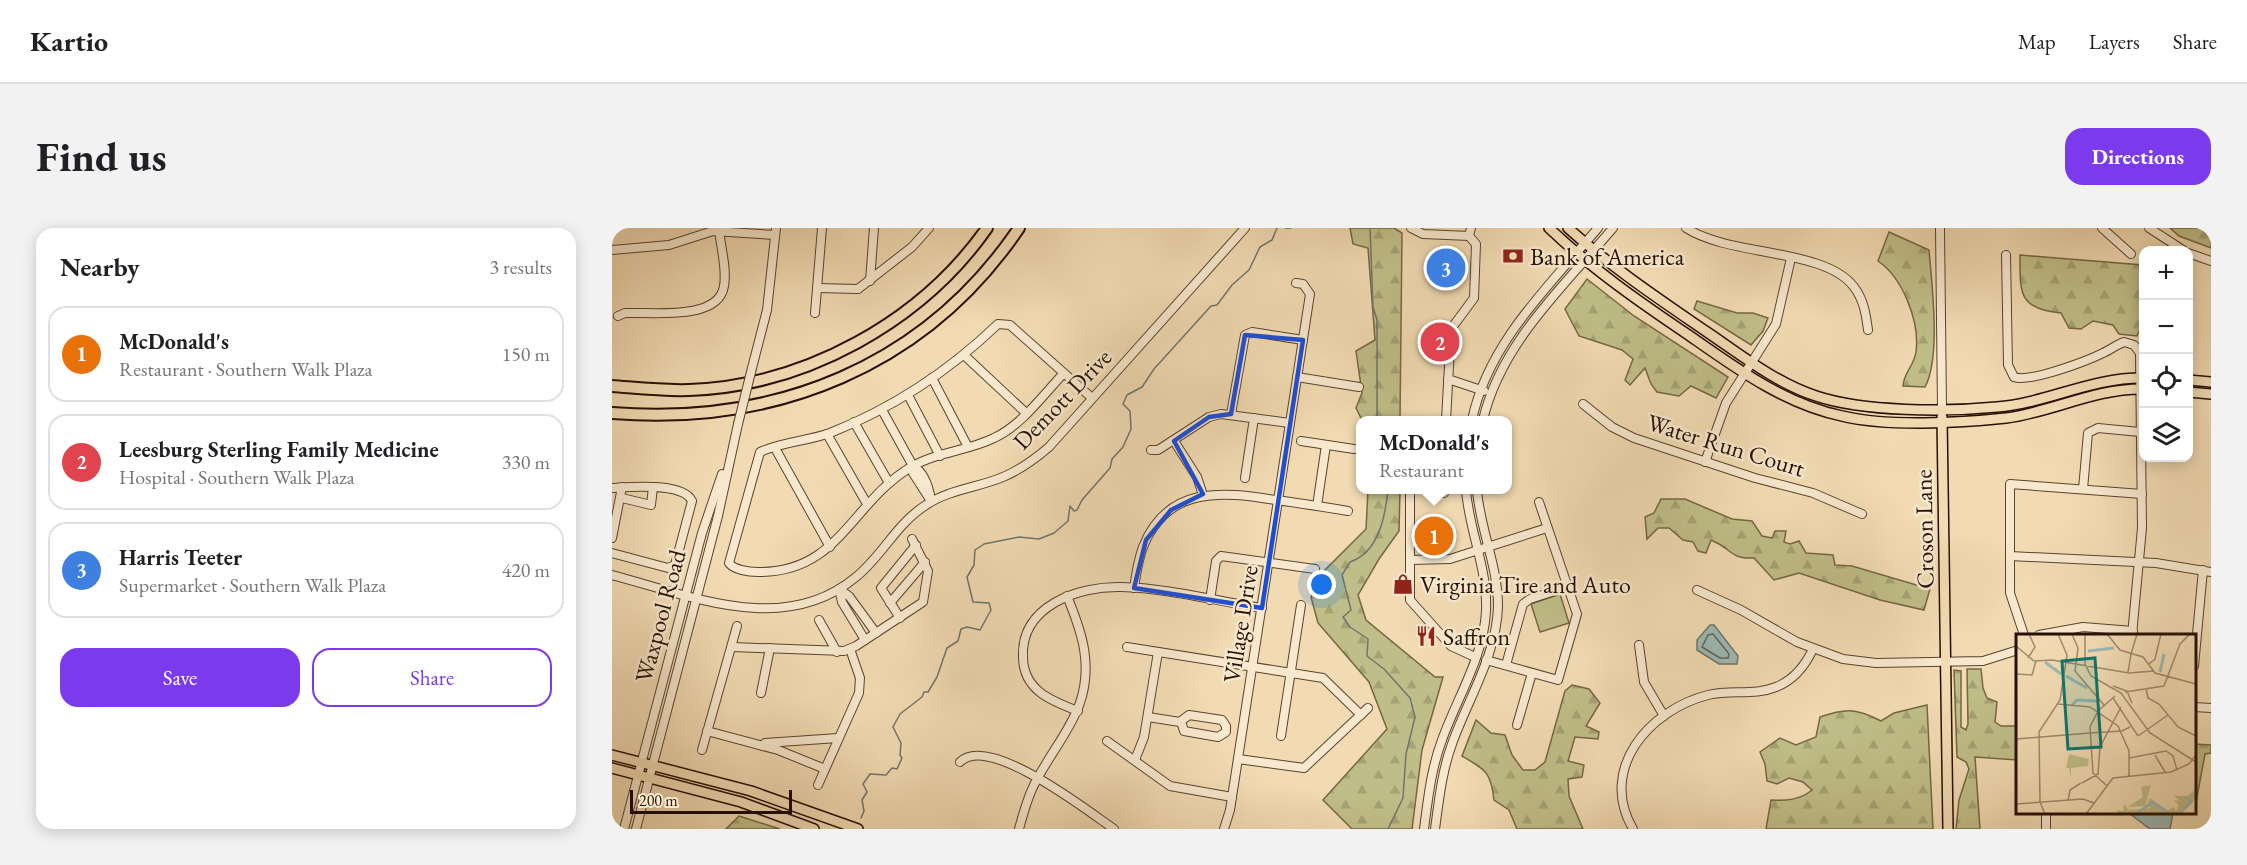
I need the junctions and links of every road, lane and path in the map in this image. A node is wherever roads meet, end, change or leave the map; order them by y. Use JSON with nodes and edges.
{"nodes":[{"id":1,"x":822,"y":228,"type":"edge"},
{"id":2,"x":874,"y":228,"type":"edge"},
{"id":3,"x":929,"y":228,"type":"edge"},
{"id":4,"x":987,"y":228,"type":"edge"},
{"id":5,"x":1019,"y":228,"type":"edge"},
{"id":6,"x":1245,"y":228,"type":"edge"},
{"id":7,"x":1411,"y":228,"type":"edge"},
{"id":8,"x":1549,"y":228,"type":"edge"},
{"id":9,"x":1568,"y":228,"type":"edge"},
{"id":10,"x":1598,"y":228,"type":"edge"},
{"id":11,"x":1613,"y":228,"type":"edge"},
{"id":12,"x":1686,"y":228,"type":"edge"},
{"id":13,"x":1940,"y":228,"type":"edge"},
{"id":14,"x":2102,"y":228,"type":"edge"},
{"id":15,"x":2149,"y":228,"type":"edge"},
{"id":16,"x":719,"y":230,"type":"junction"},
{"id":17,"x":775,"y":232,"type":"edge"},
{"id":18,"x":1470,"y":232,"type":"edge"},
{"id":19,"x":1585,"y":243,"type":"junction"},
{"id":20,"x":2177,"y":246,"type":"edge"},
{"id":21,"x":612,"y":250,"type":"edge"},
{"id":22,"x":1594,"y":250,"type":"junction"},
{"id":23,"x":1576,"y":253,"type":"junction"},
{"id":24,"x":2131,"y":254,"type":"dead end"},
{"id":25,"x":2006,"y":255,"type":"dead end"},
{"id":26,"x":2193,"y":255,"type":"edge"},
{"id":27,"x":1791,"y":258,"type":"junction"},
{"id":28,"x":1585,"y":261,"type":"junction"},
{"id":29,"x":2211,"y":261,"type":"edge"},
{"id":30,"x":870,"y":281,"type":"junction"},
{"id":31,"x":1296,"y":283,"type":"dead end"},
{"id":32,"x":817,"y":288,"type":"junction"},
{"id":33,"x":815,"y":313,"type":"dead end"},
{"id":34,"x":618,"y":316,"type":"dead end"},
{"id":35,"x":1868,"y":330,"type":"dead end"},
{"id":36,"x":1303,"y":340,"type":"junction"},
{"id":37,"x":2140,"y":354,"type":"edge"},
{"id":38,"x":965,"y":356,"type":"junction"},
{"id":39,"x":1753,"y":363,"type":"junction"},
{"id":40,"x":1064,"y":373,"type":"junction"},
{"id":41,"x":1745,"y":374,"type":"junction"},
{"id":42,"x":1297,"y":377,"type":"junction"},
{"id":43,"x":2139,"y":377,"type":"edge"},
{"id":44,"x":932,"y":378,"type":"junction"},
{"id":45,"x":1448,"y":379,"type":"junction"},
{"id":46,"x":2193,"y":380,"type":"edge"},
{"id":47,"x":2211,"y":382,"type":"edge"},
{"id":48,"x":612,"y":386,"type":"edge"},
{"id":49,"x":1359,"y":387,"type":"dead end"},
{"id":50,"x":2139,"y":389,"type":"edge"},
{"id":51,"x":1481,"y":390,"type":"junction"},
{"id":52,"x":2193,"y":392,"type":"edge"},
{"id":53,"x":1491,"y":393,"type":"junction"},
{"id":54,"x":2211,"y":394,"type":"edge"},
{"id":55,"x":908,"y":395,"type":"junction"},
{"id":56,"x":1092,"y":398,"type":"junction"},
{"id":57,"x":1583,"y":404,"type":"dead end"},
{"id":58,"x":1942,"y":408,"type":"junction"},
{"id":59,"x":882,"y":410,"type":"junction"},
{"id":60,"x":612,"y":413,"type":"edge"},
{"id":61,"x":1026,"y":413,"type":"junction"},
{"id":62,"x":1231,"y":414,"type":"junction"},
{"id":63,"x":1446,"y":416,"type":"edge"},
{"id":64,"x":1473,"y":416,"type":"edge"},
{"id":65,"x":1484,"y":416,"type":"edge"},
{"id":66,"x":1254,"y":418,"type":"junction"},
{"id":67,"x":1942,"y":421,"type":"junction"},
{"id":68,"x":854,"y":423,"type":"junction"},
{"id":69,"x":1290,"y":423,"type":"junction"},
{"id":70,"x":2139,"y":432,"type":"edge"},
{"id":71,"x":827,"y":434,"type":"junction"},
{"id":72,"x":1174,"y":441,"type":"junction"},
{"id":73,"x":1301,"y":441,"type":"dead end"},
{"id":74,"x":1326,"y":445,"type":"junction"},
{"id":75,"x":968,"y":447,"type":"junction"},
{"id":76,"x":775,"y":448,"type":"junction"},
{"id":77,"x":1354,"y":449,"type":"dead end"},
{"id":78,"x":731,"y":450,"type":"junction"},
{"id":79,"x":1151,"y":450,"type":"dead end"},
{"id":80,"x":940,"y":456,"type":"junction"},
{"id":81,"x":1706,"y":462,"type":"junction"},
{"id":82,"x":2141,"y":462,"type":"edge"},
{"id":83,"x":913,"y":466,"type":"junction"},
{"id":84,"x":1245,"y":478,"type":"dead end"},
{"id":85,"x":889,"y":483,"type":"junction"},
{"id":86,"x":622,"y":487,"type":"junction"},
{"id":87,"x":653,"y":487,"type":"junction"},
{"id":88,"x":612,"y":488,"type":"edge"},
{"id":89,"x":2083,"y":489,"type":"junction"},
{"id":90,"x":1410,"y":494,"type":"edge"},
{"id":91,"x":1467,"y":494,"type":"edge"},
{"id":92,"x":1477,"y":494,"type":"edge"},
{"id":93,"x":2142,"y":494,"type":"junction"},
{"id":94,"x":1203,"y":495,"type":"junction"},
{"id":95,"x":622,"y":498,"type":"junction"},
{"id":96,"x":1278,"y":500,"type":"junction"},
{"id":97,"x":932,"y":501,"type":"junction"},
{"id":98,"x":1539,"y":502,"type":"dead end"},
{"id":99,"x":867,"y":504,"type":"junction"},
{"id":100,"x":1317,"y":506,"type":"junction"},
{"id":101,"x":1348,"y":511,"type":"dead end"},
{"id":102,"x":1862,"y":514,"type":"dead end"},
{"id":103,"x":1547,"y":528,"type":"junction"},
{"id":104,"x":612,"y":538,"type":"edge"},
{"id":105,"x":830,"y":547,"type":"junction"},
{"id":106,"x":1488,"y":548,"type":"junction"},
{"id":107,"x":1477,"y":552,"type":"junction"},
{"id":108,"x":612,"y":554,"type":"edge"},
{"id":109,"x":2010,"y":556,"type":"junction"},
{"id":110,"x":1410,"y":560,"type":"junction"},
{"id":111,"x":925,"y":562,"type":"junction"},
{"id":112,"x":1269,"y":562,"type":"junction"},
{"id":113,"x":2139,"y":562,"type":"junction"},
{"id":114,"x":1315,"y":569,"type":"dead end"},
{"id":115,"x":2207,"y":571,"type":"edge"},
{"id":116,"x":612,"y":575,"type":"edge"},
{"id":117,"x":1567,"y":587,"type":"junction"},
{"id":118,"x":1134,"y":588,"type":"junction"},
{"id":119,"x":839,"y":589,"type":"junction"},
{"id":120,"x":1697,"y":590,"type":"dead end"},
{"id":121,"x":685,"y":594,"type":"junction"},
{"id":122,"x":1067,"y":596,"type":"junction"},
{"id":123,"x":696,"y":597,"type":"junction"},
{"id":124,"x":1210,"y":600,"type":"junction"},
{"id":125,"x":890,"y":603,"type":"junction"},
{"id":126,"x":1301,"y":605,"type":"dead end"},
{"id":127,"x":1262,"y":608,"type":"junction"},
{"id":128,"x":900,"y":618,"type":"junction"},
{"id":129,"x":858,"y":619,"type":"junction"},
{"id":130,"x":819,"y":620,"type":"dead end"},
{"id":131,"x":737,"y":626,"type":"dead end"},
{"id":132,"x":876,"y":633,"type":"junction"},
{"id":133,"x":2132,"y":633,"type":"edge"},
{"id":134,"x":2023,"y":634,"type":"edge"},
{"id":135,"x":2046,"y":634,"type":"edge"},
{"id":136,"x":865,"y":640,"type":"junction"},
{"id":137,"x":1639,"y":645,"type":"dead end"},
{"id":138,"x":732,"y":647,"type":"junction"},
{"id":139,"x":1126,"y":647,"type":"dead end"},
{"id":140,"x":770,"y":648,"type":"junction"},
{"id":141,"x":850,"y":649,"type":"junction"},
{"id":142,"x":1813,"y":649,"type":"junction"},
{"id":143,"x":2016,"y":651,"type":"edge"},
{"id":144,"x":2196,"y":651,"type":"edge"},
{"id":145,"x":837,"y":652,"type":"junction"},
{"id":146,"x":1158,"y":652,"type":"junction"},
{"id":147,"x":1475,"y":657,"type":"junction"},
{"id":148,"x":1486,"y":660,"type":"junction"},
{"id":149,"x":1946,"y":662,"type":"junction"},
{"id":150,"x":1506,"y":665,"type":"junction"},
{"id":151,"x":1253,"y":667,"type":"junction"},
{"id":152,"x":1291,"y":673,"type":"junction"},
{"id":153,"x":1532,"y":673,"type":"junction"},
{"id":154,"x":761,"y":693,"type":"dead end"},
{"id":155,"x":2196,"y":706,"type":"edge"},
{"id":156,"x":1368,"y":708,"type":"dead end"},
{"id":157,"x":2211,"y":708,"type":"edge"},
{"id":158,"x":1078,"y":711,"type":"junction"},
{"id":159,"x":1361,"y":715,"type":"junction"},
{"id":160,"x":1664,"y":716,"type":"junction"},
{"id":161,"x":1148,"y":717,"type":"junction"},
{"id":162,"x":1180,"y":722,"type":"junction"},
{"id":163,"x":1517,"y":725,"type":"dead end"},
{"id":164,"x":707,"y":731,"type":"junction"},
{"id":165,"x":1281,"y":736,"type":"dead end"},
{"id":166,"x":838,"y":738,"type":"junction"},
{"id":167,"x":1107,"y":741,"type":"dead end"},
{"id":168,"x":763,"y":746,"type":"junction"},
{"id":169,"x":702,"y":750,"type":"dead end"},
{"id":170,"x":612,"y":755,"type":"edge"},
{"id":171,"x":1238,"y":759,"type":"junction"},
{"id":172,"x":1135,"y":760,"type":"junction"},
{"id":173,"x":642,"y":762,"type":"junction"},
{"id":174,"x":960,"y":762,"type":"dead end"},
{"id":175,"x":653,"y":765,"type":"junction"},
{"id":176,"x":612,"y":768,"type":"edge"},
{"id":177,"x":825,"y":769,"type":"junction"},
{"id":178,"x":638,"y":776,"type":"junction"},
{"id":179,"x":649,"y":778,"type":"junction"},
{"id":180,"x":1037,"y":779,"type":"junction"},
{"id":181,"x":818,"y":785,"type":"dead end"},
{"id":182,"x":1232,"y":797,"type":"junction"},
{"id":183,"x":624,"y":829,"type":"edge"},
{"id":184,"x":636,"y":829,"type":"edge"},
{"id":185,"x":814,"y":829,"type":"edge"},
{"id":186,"x":858,"y":829,"type":"edge"},
{"id":187,"x":1018,"y":829,"type":"edge"},
{"id":188,"x":1114,"y":829,"type":"edge"},
{"id":189,"x":1224,"y":829,"type":"edge"},
{"id":190,"x":1424,"y":829,"type":"edge"},
{"id":191,"x":1435,"y":829,"type":"edge"},
{"id":192,"x":1633,"y":829,"type":"edge"},
{"id":193,"x":1948,"y":829,"type":"edge"}],
"edges":[{"from":1,"to":32,"type":"street"},
{"from":2,"to":30,"type":"street"},
{"from":3,"to":30,"type":"street"},
{"from":4,"to":48,"type":"highway"},
{"from":5,"to":60,"type":"highway"},
{"from":6,"to":56,"type":"street","name":"Demott Drive"},
{"from":7,"to":18,"type":"street"},
{"from":8,"to":23,"type":"main road"},
{"from":9,"to":19,"type":"main road"},
{"from":10,"to":19,"type":"street"},
{"from":11,"to":22,"type":"street"},
{"from":12,"to":27,"type":"street"},
{"from":13,"to":58,"type":"street","name":"Croson Lane"},
{"from":14,"to":24,"type":"street"},
{"from":15,"to":20,"type":"street"},
{"from":16,"to":17,"type":"street"},
{"from":16,"to":21,"type":"street"},
{"from":16,"to":34,"type":"street"},
{"from":17,"to":78,"type":"street","name":"Waxpool Road","bridge":true},
{"from":18,"to":45,"type":"street"},
{"from":19,"to":22,"type":"main road"},
{"from":19,"to":23,"type":"street"},
{"from":22,"to":28,"type":"street"},
{"from":22,"to":39,"type":"main road"},
{"from":23,"to":28,"type":"main road"},
{"from":23,"to":51,"type":"street"},
{"from":25,"to":37,"type":"street"},
{"from":26,"to":29,"type":"street"},
{"from":27,"to":35,"type":"street"},
{"from":27,"to":39,"type":"street"},
{"from":28,"to":41,"type":"main road"},
{"from":28,"to":53,"type":"street"},
{"from":30,"to":32,"type":"street"},
{"from":31,"to":36,"type":"street","name":"Village Drive"},
{"from":32,"to":33,"type":"street"},
{"from":36,"to":42,"type":"street","name":"Village Drive"},
{"from":36,"to":62,"type":"street"},
{"from":38,"to":40,"type":"street"},
{"from":38,"to":44,"type":"street"},
{"from":38,"to":61,"type":"street"},
{"from":39,"to":41,"type":"street"},
{"from":39,"to":58,"type":"main road"},
{"from":40,"to":56,"type":"street"},
{"from":40,"to":61,"type":"street"},
{"from":41,"to":67,"type":"main road"},
{"from":41,"to":81,"type":"street"},
{"from":42,"to":49,"type":"street"},
{"from":42,"to":69,"type":"street","name":"Village Drive"},
{"from":43,"to":58,"type":"main road"},
{"from":44,"to":55,"type":"street"},
{"from":44,"to":75,"type":"street"},
{"from":45,"to":51,"type":"street"},
{"from":45,"to":63,"type":"street"},
{"from":46,"to":47,"type":"main road"},
{"from":50,"to":67,"type":"main road"},
{"from":51,"to":53,"type":"street"},
{"from":51,"to":64,"type":"street"},
{"from":52,"to":54,"type":"main road"},
{"from":53,"to":65,"type":"street"},
{"from":55,"to":59,"type":"street"},
{"from":55,"to":80,"type":"street"},
{"from":56,"to":97,"type":"street","name":"Demott Drive"},
{"from":57,"to":81,"type":"street","name":"Water Run Court"},
{"from":58,"to":67,"type":"main road","name":"Croson Lane"},
{"from":59,"to":68,"type":"street"},
{"from":59,"to":83,"type":"street"},
{"from":61,"to":75,"type":"street"},
{"from":62,"to":66,"type":"street"},
{"from":62,"to":72,"type":"street"},
{"from":66,"to":69,"type":"street"},
{"from":66,"to":84,"type":"street"},
{"from":67,"to":149,"type":"main road","name":"Croson Lane"},
{"from":68,"to":71,"type":"street"},
{"from":68,"to":85,"type":"street"},
{"from":69,"to":96,"type":"street","name":"Village Drive"},
{"from":70,"to":89,"type":"street"},
{"from":71,"to":76,"type":"street"},
{"from":71,"to":99,"type":"street"},
{"from":72,"to":79,"type":"street"},
{"from":72,"to":94,"type":"street"},
{"from":73,"to":74,"type":"street"},
{"from":74,"to":77,"type":"street"},
{"from":74,"to":100,"type":"street"},
{"from":75,"to":80,"type":"street"},
{"from":76,"to":105,"type":"street"},
{"from":76,"to":105,"type":"street"},
{"from":78,"to":121,"type":"street","name":"Waxpool Road"},
{"from":78,"to":123,"type":"street","name":"Waxpool Road"},
{"from":80,"to":83,"type":"street"},
{"from":81,"to":102,"type":"street","name":"Water Run Court"},
{"from":82,"to":93,"type":"street"},
{"from":83,"to":85,"type":"street"},
{"from":83,"to":97,"type":"street"},
{"from":85,"to":99,"type":"street"},
{"from":86,"to":87,"type":"street"},
{"from":86,"to":88,"type":"street"},
{"from":86,"to":95,"type":"street"},
{"from":87,"to":95,"type":"street"},
{"from":87,"to":108,"type":"street"},
{"from":89,"to":93,"type":"street"},
{"from":89,"to":109,"type":"street"},
{"from":90,"to":110,"type":"street"},
{"from":91,"to":107,"type":"street"},
{"from":92,"to":106,"type":"street"},
{"from":93,"to":113,"type":"street"},
{"from":94,"to":96,"type":"street"},
{"from":94,"to":118,"type":"street"},
{"from":95,"to":104,"type":"street"},
{"from":96,"to":100,"type":"street"},
{"from":96,"to":112,"type":"street","name":"Village Drive"},
{"from":97,"to":119,"type":"street","name":"Demott Drive"},
{"from":98,"to":103,"type":"street"},
{"from":99,"to":105,"type":"street"},
{"from":100,"to":101,"type":"street"},
{"from":103,"to":106,"type":"street"},
{"from":103,"to":117,"type":"street"},
{"from":106,"to":107,"type":"street"},
{"from":106,"to":148,"type":"street"},
{"from":107,"to":110,"type":"street"},
{"from":107,"to":147,"type":"street"},
{"from":109,"to":113,"type":"street"},
{"from":109,"to":134,"type":"street"},
{"from":110,"to":147,"type":"street"},
{"from":111,"to":125,"type":"street"},
{"from":111,"to":125,"type":"street"},
{"from":111,"to":128,"type":"street"},
{"from":112,"to":114,"type":"street"},
{"from":112,"to":124,"type":"street"},
{"from":112,"to":127,"type":"street","name":"Village Drive"},
{"from":113,"to":115,"type":"street"},
{"from":113,"to":133,"type":"street"},
{"from":115,"to":144,"type":"street"},
{"from":116,"to":121,"type":"street","name":"Demott Drive"},
{"from":117,"to":150,"type":"street"},
{"from":117,"to":153,"type":"street"},
{"from":118,"to":122,"type":"street"},
{"from":118,"to":124,"type":"street"},
{"from":119,"to":123,"type":"street","name":"Demott Drive"},
{"from":119,"to":129,"type":"street"},
{"from":120,"to":142,"type":"street"},
{"from":121,"to":123,"type":"street","name":"Demott Drive"},
{"from":121,"to":173,"type":"street","name":"Waxpool Road"},
{"from":122,"to":158,"type":"street"},
{"from":122,"to":158,"type":"street"},
{"from":123,"to":175,"type":"street","name":"Waxpool Road"},
{"from":124,"to":127,"type":"street"},
{"from":125,"to":128,"type":"street"},
{"from":126,"to":152,"type":"street"},
{"from":127,"to":151,"type":"street","name":"Village Drive"},
{"from":128,"to":132,"type":"street"},
{"from":129,"to":132,"type":"street"},
{"from":129,"to":136,"type":"street"},
{"from":130,"to":145,"type":"street"},
{"from":131,"to":138,"type":"street"},
{"from":132,"to":136,"type":"street"},
{"from":133,"to":135,"type":"street"},
{"from":136,"to":141,"type":"street"},
{"from":137,"to":160,"type":"street"},
{"from":138,"to":140,"type":"street"},
{"from":138,"to":164,"type":"street"},
{"from":139,"to":146,"type":"street"},
{"from":140,"to":145,"type":"street"},
{"from":140,"to":154,"type":"street"},
{"from":141,"to":145,"type":"street"},
{"from":141,"to":166,"type":"street"},
{"from":142,"to":149,"type":"street"},
{"from":142,"to":160,"type":"street"},
{"from":143,"to":149,"type":"street"},
{"from":146,"to":151,"type":"street"},
{"from":146,"to":161,"type":"street"},
{"from":147,"to":190,"type":"street"},
{"from":148,"to":150,"type":"street"},
{"from":148,"to":191,"type":"street"},
{"from":149,"to":193,"type":"main road","name":"Croson Lane"},
{"from":150,"to":153,"type":"street"},
{"from":151,"to":152,"type":"street"},
{"from":151,"to":171,"type":"street","name":"Village Drive"},
{"from":152,"to":159,"type":"street"},
{"from":152,"to":165,"type":"street"},
{"from":153,"to":163,"type":"street"},
{"from":155,"to":157,"type":"street"},
{"from":156,"to":159,"type":"street"},
{"from":158,"to":180,"type":"street"},
{"from":159,"to":171,"type":"street"},
{"from":160,"to":192,"type":"street"},
{"from":161,"to":162,"type":"street"},
{"from":161,"to":172,"type":"street"},
{"from":162,"to":162,"type":"street"},
{"from":164,"to":168,"type":"street"},
{"from":164,"to":169,"type":"street"},
{"from":166,"to":168,"type":"street"},
{"from":166,"to":177,"type":"street"},
{"from":167,"to":172,"type":"street"},
{"from":168,"to":177,"type":"street"},
{"from":170,"to":173,"type":"main road"},
{"from":171,"to":182,"type":"street","name":"Village Drive"},
{"from":172,"to":182,"type":"street"},
{"from":173,"to":175,"type":"main road"},
{"from":173,"to":178,"type":"street","name":"Waxpool Road"},
{"from":174,"to":180,"type":"street"},
{"from":175,"to":179,"type":"street","name":"Waxpool Road"},
{"from":175,"to":186,"type":"main road"},
{"from":176,"to":178,"type":"main road"},
{"from":177,"to":181,"type":"street"},
{"from":178,"to":179,"type":"main road"},
{"from":178,"to":183,"type":"street","name":"Waxpool Road"},
{"from":179,"to":184,"type":"street","name":"Waxpool Road"},
{"from":179,"to":185,"type":"main road"},
{"from":180,"to":187,"type":"street"},
{"from":180,"to":188,"type":"street"},
{"from":182,"to":189,"type":"street","name":"Village Drive"}]}
